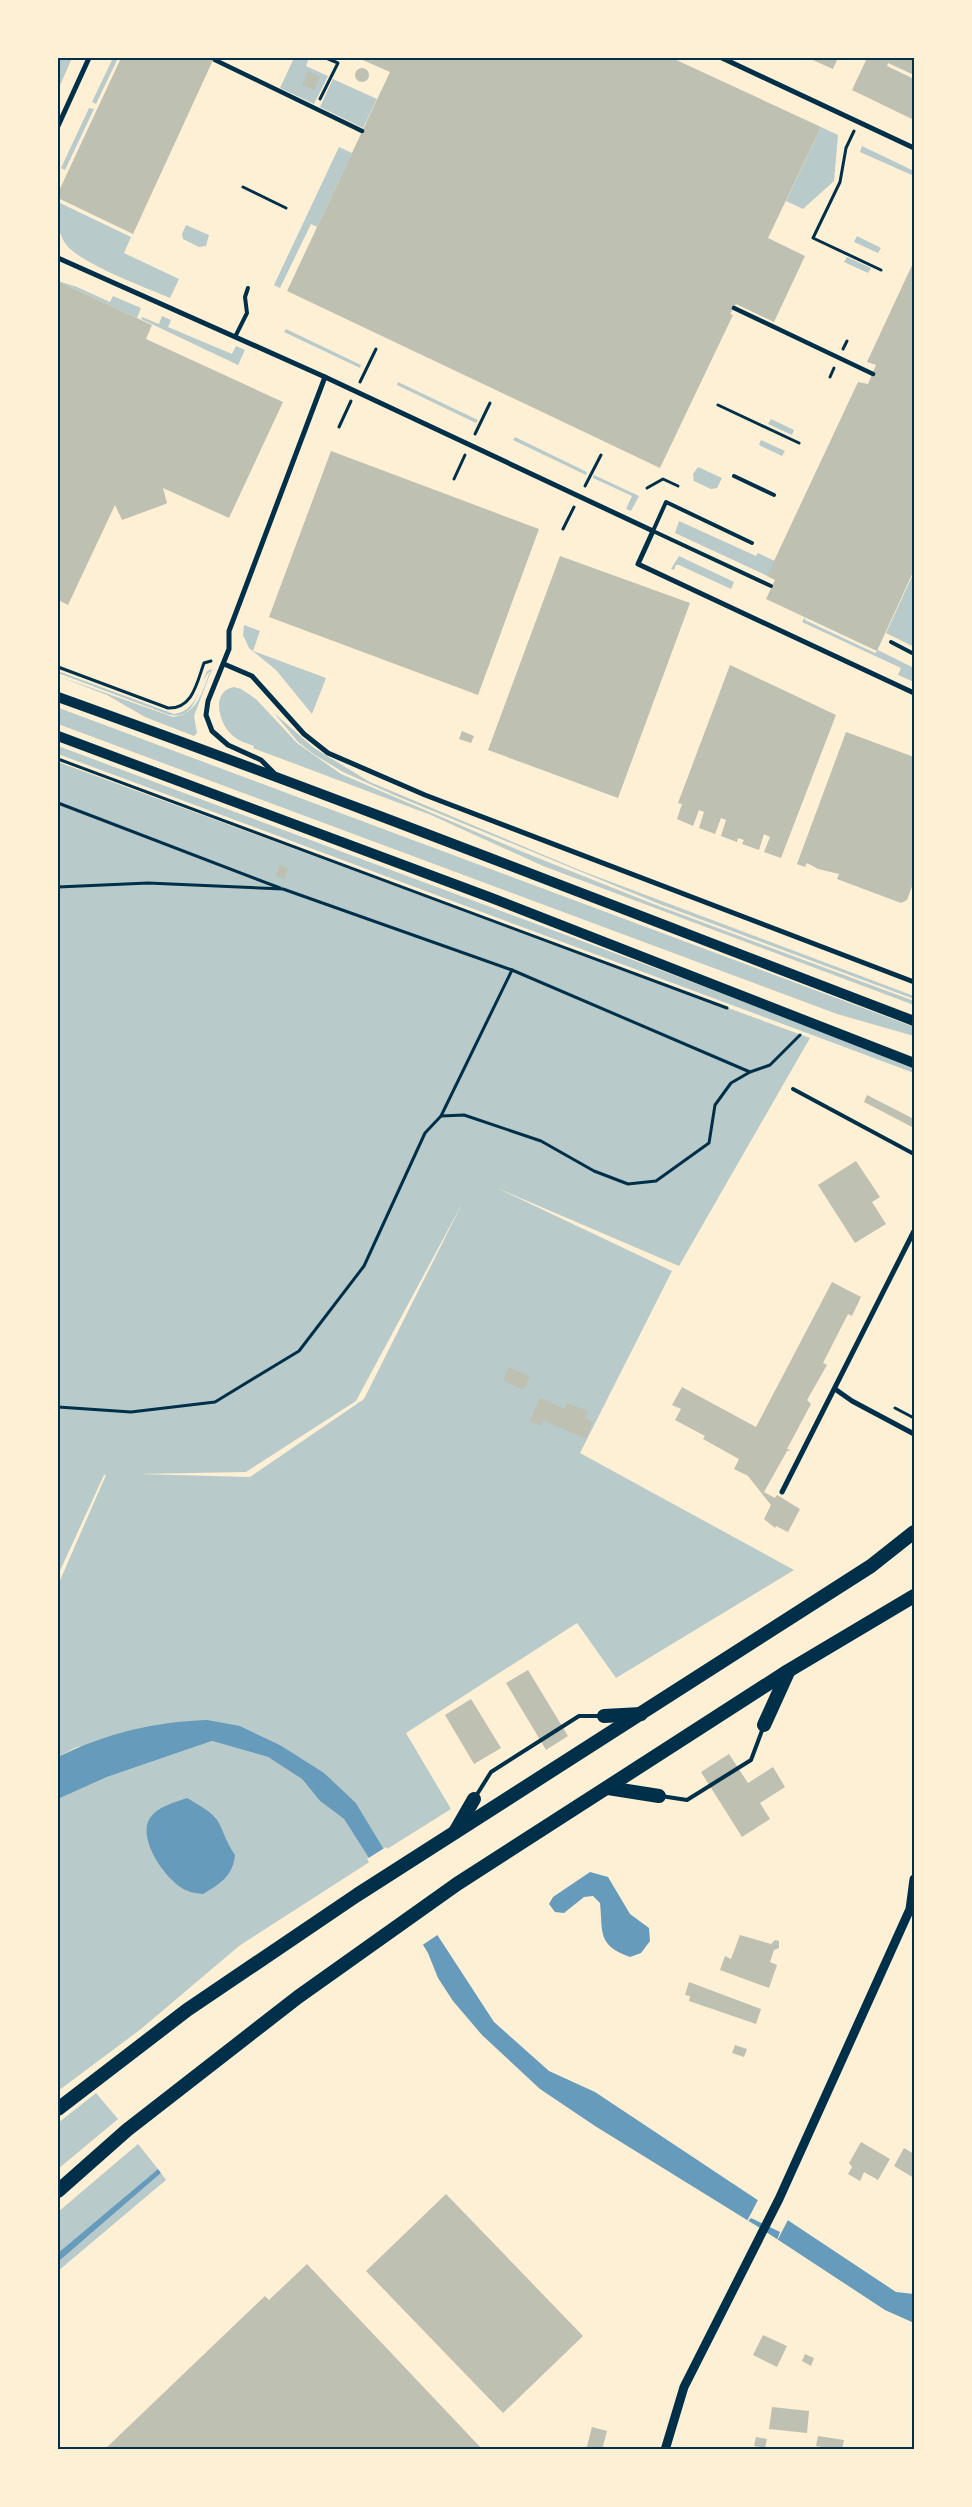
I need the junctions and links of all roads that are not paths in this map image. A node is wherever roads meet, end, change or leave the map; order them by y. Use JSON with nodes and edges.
{"nodes":[{"id":1,"x":89,"y":58,"type":"edge"},
{"id":2,"x":722,"y":58,"type":"edge"},
{"id":3,"x":215,"y":60,"type":"dead end"},
{"id":4,"x":58,"y":126,"type":"edge"},
{"id":5,"x":362,"y":131,"type":"dead end"},
{"id":6,"x":914,"y":148,"type":"edge"},
{"id":7,"x":58,"y":258,"type":"edge"},
{"id":8,"x":248,"y":288,"type":"dead end"},
{"id":9,"x":734,"y":308,"type":"dead end"},
{"id":10,"x":235,"y":337,"type":"junction"},
{"id":11,"x":873,"y":374,"type":"dead end"},
{"id":12,"x":325,"y":377,"type":"junction"},
{"id":13,"x":734,"y":476,"type":"dead end"},
{"id":14,"x":774,"y":495,"type":"dead end"},
{"id":15,"x":653,"y":531,"type":"junction"},
{"id":16,"x":752,"y":543,"type":"dead end"},
{"id":17,"x":771,"y":586,"type":"dead end"},
{"id":18,"x":891,"y":642,"type":"dead end"},
{"id":19,"x":914,"y":654,"type":"edge"},
{"id":20,"x":224,"y":664,"type":"junction"},
{"id":21,"x":914,"y":693,"type":"edge"},
{"id":22,"x":58,"y":696,"type":"edge"},
{"id":23,"x":58,"y":736,"type":"edge"},
{"id":24,"x":276,"y":775,"type":"junction"},
{"id":25,"x":914,"y":982,"type":"edge"},
{"id":26,"x":914,"y":1021,"type":"edge"},
{"id":27,"x":914,"y":1063,"type":"edge"},
{"id":28,"x":793,"y":1089,"type":"dead end"},
{"id":29,"x":914,"y":1154,"type":"edge"},
{"id":30,"x":914,"y":1231,"type":"edge"},
{"id":31,"x":835,"y":1389,"type":"junction"},
{"id":32,"x":914,"y":1434,"type":"edge"},
{"id":33,"x":782,"y":1492,"type":"dead end"},
{"id":34,"x":914,"y":1532,"type":"edge"},
{"id":35,"x":914,"y":1596,"type":"edge"},
{"id":36,"x":788,"y":1671,"type":"junction"},
{"id":37,"x":642,"y":1714,"type":"junction"},
{"id":38,"x":604,"y":1716,"type":"joint"},
{"id":39,"x":764,"y":1725,"type":"joint"},
{"id":40,"x":608,"y":1788,"type":"junction"},
{"id":41,"x":659,"y":1796,"type":"joint"},
{"id":42,"x":474,"y":1799,"type":"joint"},
{"id":43,"x":453,"y":1834,"type":"junction"},
{"id":44,"x":914,"y":1879,"type":"edge"},
{"id":45,"x":58,"y":2109,"type":"edge"},
{"id":46,"x":58,"y":2191,"type":"edge"},
{"id":47,"x":665,"y":2450,"type":"edge"}],
"edges":[{"from":1,"to":4,"type":"street"},
{"from":2,"to":6,"type":"street"},
{"from":3,"to":5,"type":"street"},
{"from":7,"to":10,"type":"street"},
{"from":8,"to":10,"type":"lane"},
{"from":9,"to":11,"type":"street"},
{"from":10,"to":12,"type":"street"},
{"from":12,"to":15,"type":"street"},
{"from":12,"to":20,"type":"street"},
{"from":13,"to":14,"type":"lane"},
{"from":15,"to":16,"type":"lane"},
{"from":15,"to":17,"type":"lane"},
{"from":15,"to":21,"type":"street"},
{"from":18,"to":19,"type":"lane"},
{"from":20,"to":24,"type":"street"},
{"from":20,"to":25,"type":"street"},
{"from":22,"to":24,"type":"main road"},
{"from":23,"to":27,"type":"main road"},
{"from":24,"to":26,"type":"main road"},
{"from":28,"to":29,"type":"lane"},
{"from":30,"to":31,"type":"street"},
{"from":31,"to":32,"type":"street"},
{"from":31,"to":33,"type":"street"},
{"from":34,"to":37,"type":"highway"},
{"from":35,"to":36,"type":"highway"},
{"from":36,"to":39,"type":"highway"},
{"from":36,"to":40,"type":"highway"},
{"from":37,"to":38,"type":"highway"},
{"from":37,"to":43,"type":"highway"},
{"from":38,"to":42,"type":"lane"},
{"from":39,"to":41,"type":"lane"},
{"from":40,"to":41,"type":"highway"},
{"from":40,"to":46,"type":"highway"},
{"from":42,"to":43,"type":"highway"},
{"from":43,"to":45,"type":"highway"},
{"from":44,"to":47,"type":"street"}]}
